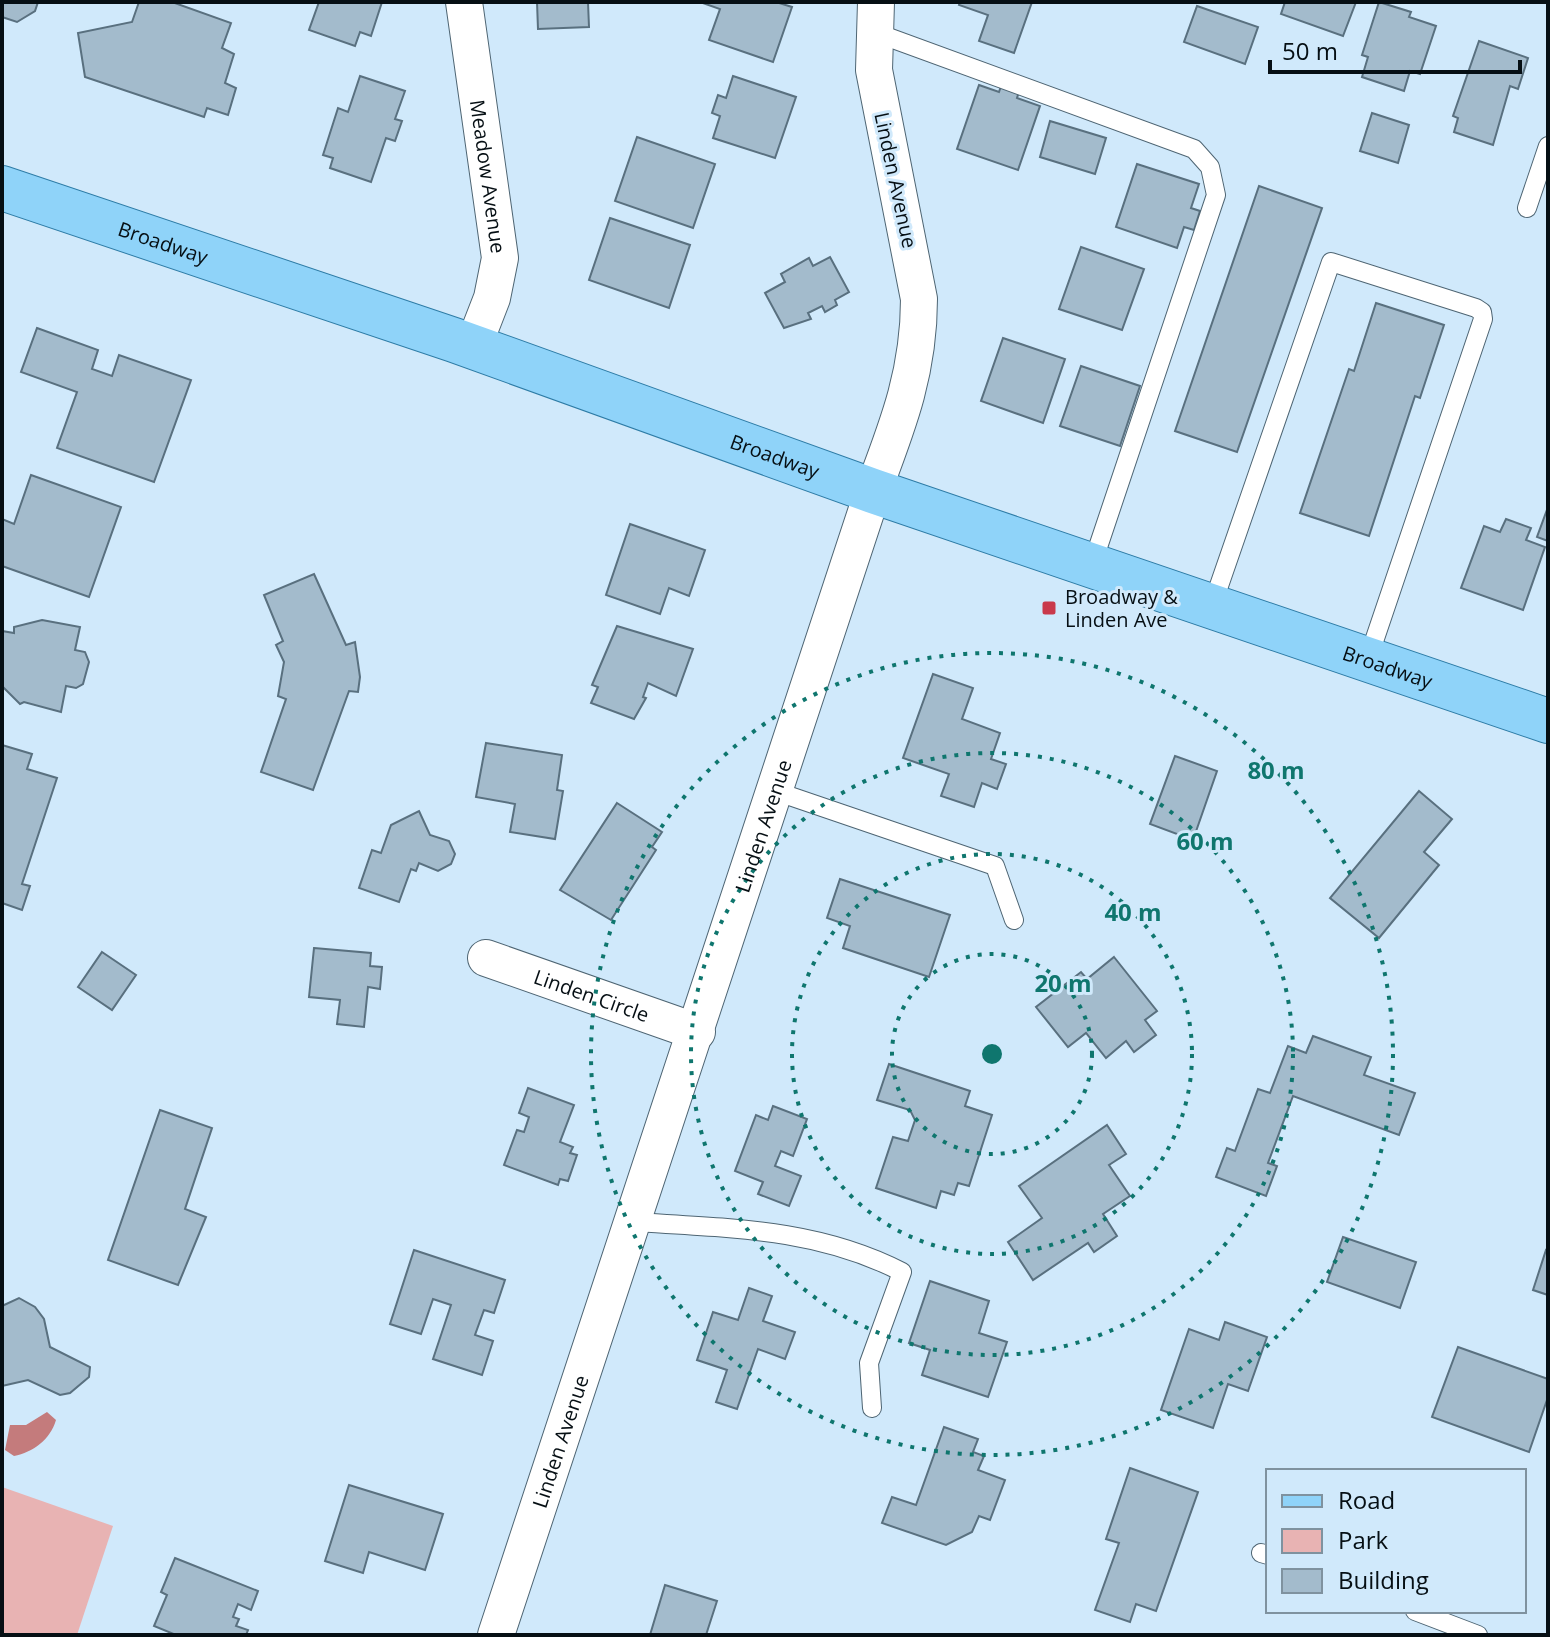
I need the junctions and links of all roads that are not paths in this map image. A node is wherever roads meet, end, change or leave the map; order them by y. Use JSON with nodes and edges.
{"nodes":[{"id":1,"x":464,"y":2,"type":"edge"},
{"id":2,"x":875,"y":17,"type":"edge"},
{"id":3,"x":1548,"y":146,"type":"edge"},
{"id":4,"x":2,"y":188,"type":"edge"},
{"id":5,"x":1527,"y":208,"type":"dead end"},
{"id":6,"x":473,"y":347,"type":"junction"},
{"id":7,"x":873,"y":491,"type":"junction"},
{"id":8,"x":1092,"y":565,"type":"junction"},
{"id":9,"x":1212,"y":606,"type":"junction"},
{"id":10,"x":1368,"y":659,"type":"junction"},
{"id":11,"x":1548,"y":721,"type":"edge"},
{"id":12,"x":775,"y":791,"type":"junction"},
{"id":13,"x":1014,"y":920,"type":"dead end"},
{"id":14,"x":486,"y":958,"type":"dead end"},
{"id":15,"x":697,"y":1032,"type":"junction"},
{"id":16,"x":634,"y":1222,"type":"junction"},
{"id":17,"x":872,"y":1408,"type":"dead end"},
{"id":18,"x":1420,"y":1613,"type":"edge"},
{"id":19,"x":496,"y":1635,"type":"edge"},
{"id":20,"x":1478,"y":1635,"type":"edge"}],
"edges":[{"from":1,"to":6,"type":"street","name":"Meadow Avenue"},
{"from":2,"to":7,"type":"street","name":"Linden Avenue"},
{"from":2,"to":8,"type":"lane"},
{"from":3,"to":5,"type":"lane"},
{"from":4,"to":6,"type":"main road","name":"Broadway"},
{"from":6,"to":7,"type":"main road","name":"Broadway"},
{"from":7,"to":8,"type":"main road","name":"Broadway"},
{"from":7,"to":12,"type":"street","name":"Linden Avenue"},
{"from":8,"to":9,"type":"main road","name":"Broadway"},
{"from":9,"to":10,"type":"main road","name":"Broadway"},
{"from":9,"to":10,"type":"lane"},
{"from":10,"to":11,"type":"main road","name":"Broadway"},
{"from":12,"to":13,"type":"lane"},
{"from":12,"to":15,"type":"street","name":"Linden Avenue"},
{"from":14,"to":15,"type":"street","name":"Linden Circle"},
{"from":15,"to":16,"type":"street","name":"Linden Avenue"},
{"from":16,"to":17,"type":"lane"},
{"from":16,"to":19,"type":"street","name":"Linden Avenue"},
{"from":18,"to":20,"type":"lane"}]}
